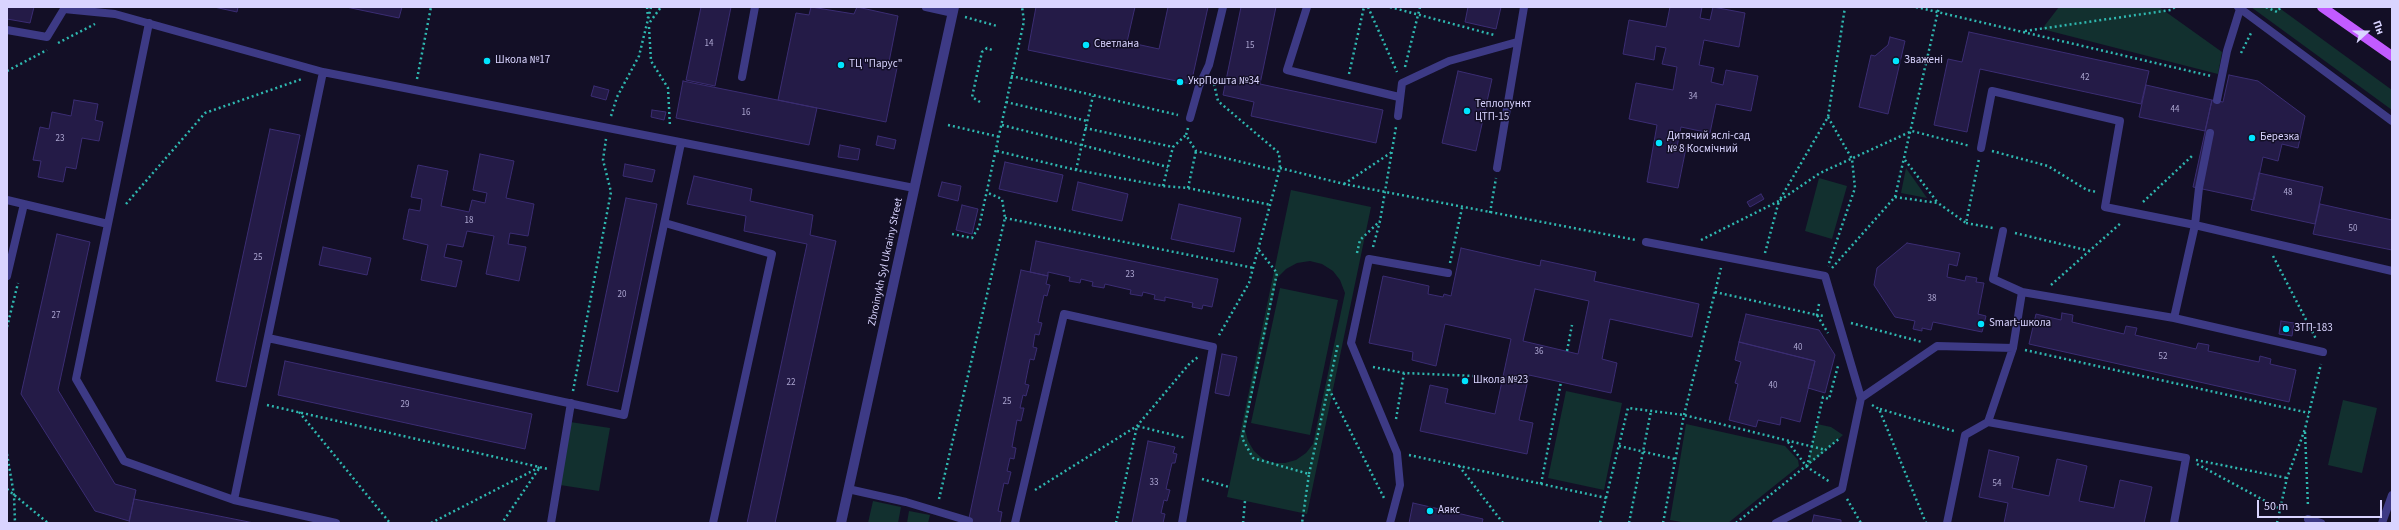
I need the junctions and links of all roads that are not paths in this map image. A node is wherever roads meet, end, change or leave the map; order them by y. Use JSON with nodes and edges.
{"nodes":[{"id":1,"x":755,"y":7,"type":"edge"},
{"id":2,"x":926,"y":7,"type":"edge"},
{"id":3,"x":1223,"y":7,"type":"edge"},
{"id":4,"x":1306,"y":7,"type":"edge"},
{"id":5,"x":1524,"y":7,"type":"edge"},
{"id":6,"x":2322,"y":7,"type":"edge"},
{"id":7,"x":2239,"y":8,"type":"edge"},
{"id":8,"x":953,"y":10,"type":"edge"},
{"id":9,"x":149,"y":23,"type":"junction"},
{"id":10,"x":7,"y":30,"type":"edge"},
{"id":11,"x":1517,"y":42,"type":"junction"},
{"id":12,"x":2392,"y":56,"type":"edge"},
{"id":13,"x":323,"y":72,"type":"junction"},
{"id":14,"x":742,"y":78,"type":"dead end"},
{"id":15,"x":1399,"y":97,"type":"junction"},
{"id":16,"x":2217,"y":100,"type":"dead end"},
{"id":17,"x":1398,"y":116,"type":"road end"},
{"id":18,"x":1190,"y":118,"type":"road end"},
{"id":19,"x":2392,"y":121,"type":"edge"},
{"id":20,"x":2210,"y":133,"type":"dead end"},
{"id":21,"x":681,"y":143,"type":"junction"},
{"id":22,"x":1981,"y":148,"type":"road end"},
{"id":23,"x":1497,"y":168,"type":"road end"},
{"id":24,"x":914,"y":188,"type":"junction"},
{"id":25,"x":7,"y":200,"type":"edge"},
{"id":26,"x":24,"y":204,"type":"junction"},
{"id":27,"x":665,"y":223,"type":"junction"},
{"id":28,"x":108,"y":224,"type":"junction"},
{"id":29,"x":2195,"y":225,"type":"junction"},
{"id":30,"x":2003,"y":231,"type":"road end"},
{"id":31,"x":1646,"y":242,"type":"road end"},
{"id":32,"x":2392,"y":271,"type":"edge"},
{"id":33,"x":1448,"y":273,"type":"road end"},
{"id":34,"x":7,"y":276,"type":"edge"},
{"id":35,"x":2022,"y":292,"type":"junction"},
{"id":36,"x":2174,"y":318,"type":"junction"},
{"id":37,"x":268,"y":338,"type":"junction"},
{"id":38,"x":2013,"y":348,"type":"junction"},
{"id":39,"x":2323,"y":352,"type":"road end"},
{"id":40,"x":1861,"y":398,"type":"junction"},
{"id":41,"x":571,"y":403,"type":"junction"},
{"id":42,"x":1988,"y":422,"type":"junction"},
{"id":43,"x":848,"y":489,"type":"junction"},
{"id":44,"x":2392,"y":495,"type":"edge"},
{"id":45,"x":234,"y":500,"type":"junction"},
{"id":46,"x":1391,"y":519,"type":"edge"},
{"id":47,"x":2308,"y":520,"type":"road end"},
{"id":48,"x":969,"y":521,"type":"dead end"},
{"id":49,"x":336,"y":523,"type":"edge"},
{"id":50,"x":551,"y":523,"type":"edge"},
{"id":51,"x":713,"y":523,"type":"edge"},
{"id":52,"x":841,"y":523,"type":"edge"},
{"id":53,"x":1015,"y":523,"type":"edge"},
{"id":54,"x":1182,"y":523,"type":"edge"},
{"id":55,"x":1776,"y":523,"type":"edge"},
{"id":56,"x":1947,"y":523,"type":"edge"},
{"id":57,"x":2174,"y":523,"type":"edge"},
{"id":58,"x":2321,"y":523,"type":"edge"},
{"id":59,"x":2382,"y":523,"type":"edge"}],
"edges":[{"from":1,"to":14,"type":"lane"},
{"from":2,"to":8,"type":"lane"},
{"from":3,"to":18,"type":"lane"},
{"from":4,"to":15,"type":"lane"},
{"from":5,"to":11,"type":"lane"},
{"from":6,"to":12,"type":"main road"},
{"from":7,"to":16,"type":"lane"},
{"from":7,"to":19,"type":"lane"},
{"from":8,"to":24,"type":"street","name":"Zbroinykh Syl Ukrainy Street"},
{"from":9,"to":10,"type":"lane"},
{"from":9,"to":13,"type":"lane"},
{"from":9,"to":28,"type":"lane"},
{"from":11,"to":15,"type":"lane"},
{"from":11,"to":23,"type":"lane"},
{"from":13,"to":21,"type":"lane"},
{"from":13,"to":37,"type":"lane"},
{"from":15,"to":17,"type":"lane"},
{"from":20,"to":29,"type":"lane"},
{"from":21,"to":24,"type":"lane"},
{"from":21,"to":27,"type":"lane"},
{"from":22,"to":29,"type":"lane"},
{"from":24,"to":43,"type":"street","name":"Zbroinykh Syl Ukrainy Street"},
{"from":25,"to":26,"type":"lane"},
{"from":26,"to":28,"type":"lane"},
{"from":26,"to":34,"type":"lane"},
{"from":27,"to":41,"type":"lane"},
{"from":27,"to":51,"type":"lane"},
{"from":28,"to":45,"type":"lane"},
{"from":29,"to":32,"type":"lane"},
{"from":29,"to":36,"type":"lane"},
{"from":30,"to":35,"type":"lane"},
{"from":31,"to":40,"type":"lane"},
{"from":33,"to":46,"type":"lane"},
{"from":35,"to":36,"type":"lane"},
{"from":35,"to":38,"type":"lane"},
{"from":36,"to":39,"type":"lane"},
{"from":37,"to":41,"type":"lane"},
{"from":37,"to":45,"type":"lane"},
{"from":38,"to":40,"type":"lane"},
{"from":38,"to":42,"type":"lane"},
{"from":40,"to":55,"type":"lane"},
{"from":41,"to":50,"type":"lane"},
{"from":42,"to":56,"type":"lane"},
{"from":42,"to":57,"type":"lane"},
{"from":43,"to":48,"type":"lane"},
{"from":43,"to":52,"type":"street","name":"Zbroinykh Syl Ukrainy Street"},
{"from":44,"to":59,"type":"lane"},
{"from":45,"to":49,"type":"lane"},
{"from":47,"to":58,"type":"lane"},
{"from":53,"to":54,"type":"lane"}]}
